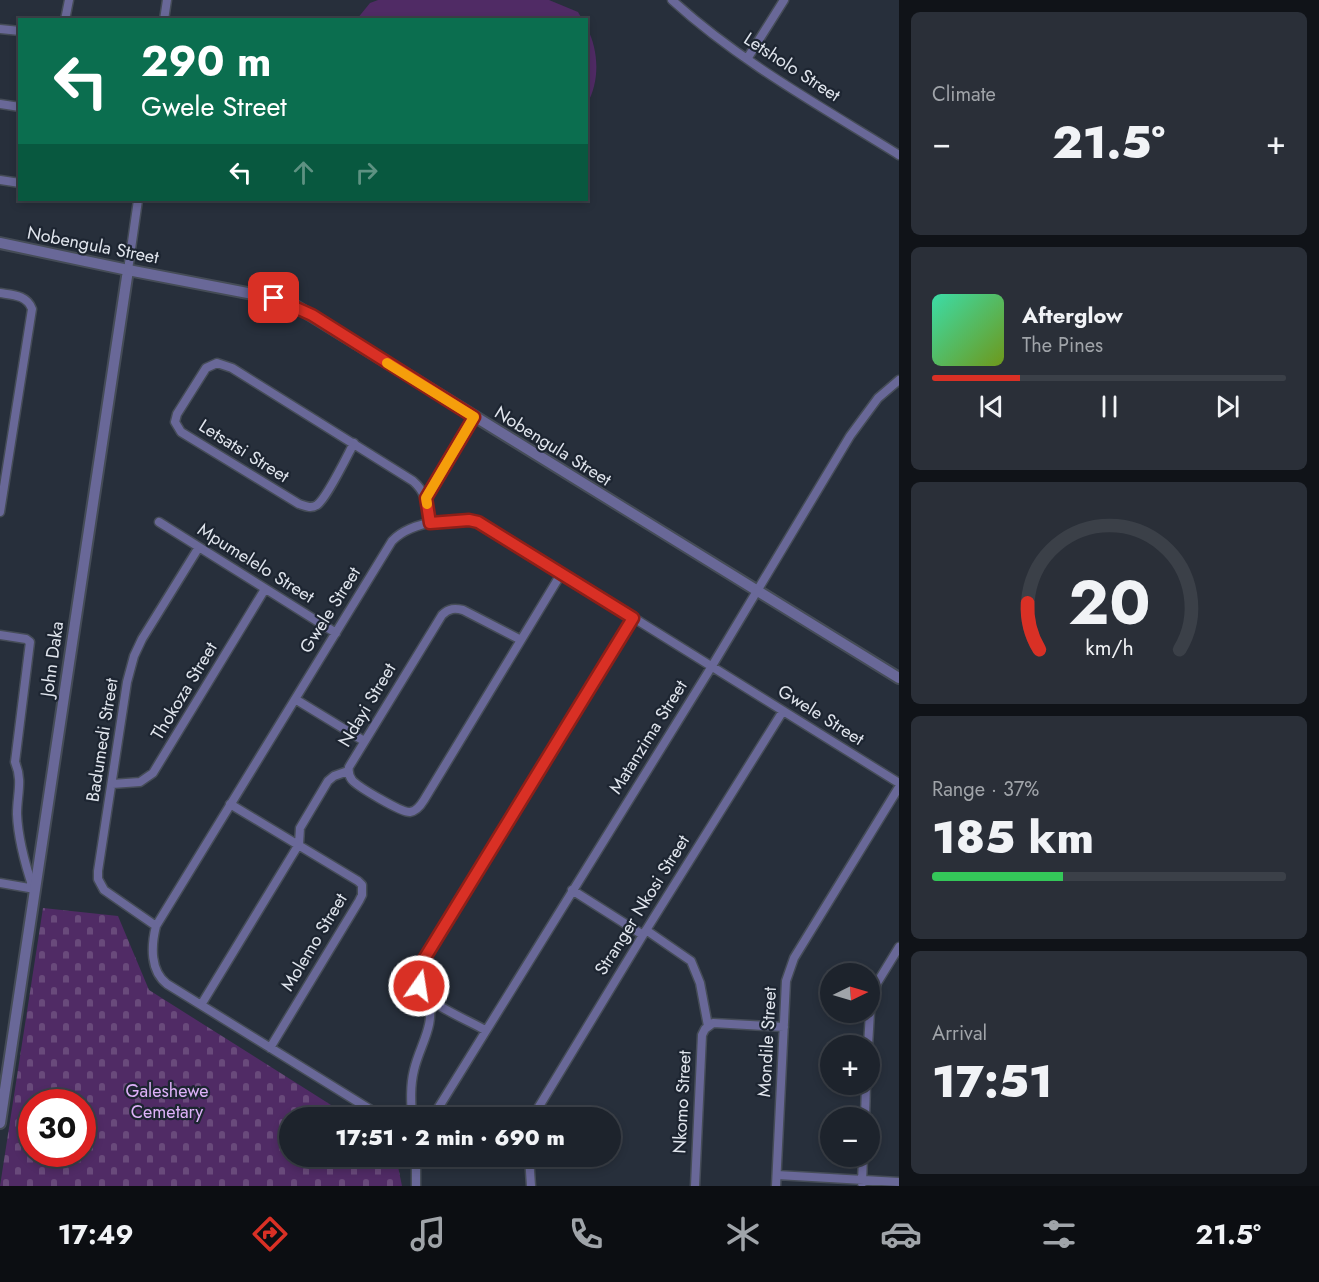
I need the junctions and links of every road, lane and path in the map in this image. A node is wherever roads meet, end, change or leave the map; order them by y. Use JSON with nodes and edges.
{"nodes":[{"id":1,"x":69,"y":0,"type":"edge"},
{"id":2,"x":167,"y":0,"type":"edge"},
{"id":3,"x":672,"y":0,"type":"edge"},
{"id":4,"x":784,"y":0,"type":"edge"},
{"id":5,"x":66,"y":18,"type":"edge"},
{"id":6,"x":164,"y":18,"type":"edge"},
{"id":7,"x":0,"y":29,"type":"edge"},
{"id":8,"x":18,"y":31,"type":"edge"},
{"id":9,"x":747,"y":59,"type":"junction"},
{"id":10,"x":0,"y":104,"type":"edge"},
{"id":11,"x":18,"y":107,"type":"edge"},
{"id":12,"x":899,"y":155,"type":"edge"},
{"id":13,"x":0,"y":180,"type":"edge"},
{"id":14,"x":18,"y":183,"type":"edge"},
{"id":15,"x":138,"y":201,"type":"edge"},
{"id":16,"x":0,"y":243,"type":"edge"},
{"id":17,"x":128,"y":270,"type":"junction"},
{"id":18,"x":0,"y":293,"type":"edge"},
{"id":19,"x":899,"y":380,"type":"edge"},
{"id":20,"x":474,"y":417,"type":"junction"},
{"id":21,"x":354,"y":443,"type":"junction"},
{"id":22,"x":2,"y":488,"type":"edge"},
{"id":23,"x":426,"y":498,"type":"junction"},
{"id":24,"x":0,"y":512,"type":"edge"},
{"id":25,"x":159,"y":522,"type":"dead end"},
{"id":26,"x":430,"y":523,"type":"junction"},
{"id":27,"x":199,"y":547,"type":"junction"},
{"id":28,"x":561,"y":574,"type":"junction"},
{"id":29,"x":265,"y":589,"type":"junction"},
{"id":30,"x":757,"y":591,"type":"junction"},
{"id":31,"x":633,"y":618,"type":"junction"},
{"id":32,"x":336,"y":633,"type":"junction"},
{"id":33,"x":0,"y":635,"type":"edge"},
{"id":34,"x":521,"y":640,"type":"junction"},
{"id":35,"x":712,"y":666,"type":"junction"},
{"id":36,"x":899,"y":678,"type":"edge"},
{"id":37,"x":295,"y":699,"type":"junction"},
{"id":38,"x":783,"y":711,"type":"junction"},
{"id":39,"x":364,"y":741,"type":"junction"},
{"id":40,"x":348,"y":771,"type":"junction"},
{"id":41,"x":112,"y":784,"type":"junction"},
{"id":42,"x":899,"y":785,"type":"edge"},
{"id":43,"x":230,"y":804,"type":"junction"},
{"id":44,"x":299,"y":844,"type":"junction"},
{"id":45,"x":0,"y":883,"type":"edge"},
{"id":46,"x":34,"y":889,"type":"junction"},
{"id":47,"x":572,"y":890,"type":"junction"},
{"id":48,"x":156,"y":926,"type":"junction"},
{"id":49,"x":644,"y":932,"type":"junction"},
{"id":50,"x":899,"y":947,"type":"edge"},
{"id":51,"x":880,"y":978,"type":"edge"},
{"id":52,"x":428,"y":998,"type":"junction"},
{"id":53,"x":201,"y":1005,"type":"junction"},
{"id":54,"x":708,"y":1026,"type":"junction"},
{"id":55,"x":784,"y":1027,"type":"junction"},
{"id":56,"x":485,"y":1030,"type":"junction"},
{"id":57,"x":270,"y":1048,"type":"junction"},
{"id":58,"x":366,"y":1107,"type":"edge"},
{"id":59,"x":411,"y":1107,"type":"edge"},
{"id":60,"x":439,"y":1107,"type":"edge"},
{"id":61,"x":539,"y":1107,"type":"edge"},
{"id":62,"x":0,"y":1123,"type":"edge"},
{"id":63,"x":416,"y":1167,"type":"edge"},
{"id":64,"x":530,"y":1167,"type":"edge"},
{"id":65,"x":863,"y":1167,"type":"edge"},
{"id":66,"x":777,"y":1175,"type":"junction"},
{"id":67,"x":899,"y":1182,"type":"edge"},
{"id":68,"x":862,"y":1183,"type":"edge"},
{"id":69,"x":416,"y":1186,"type":"edge"},
{"id":70,"x":531,"y":1186,"type":"edge"},
{"id":71,"x":695,"y":1186,"type":"edge"},
{"id":72,"x":776,"y":1186,"type":"edge"}],
"edges":[{"from":1,"to":5,"type":"street"},
{"from":2,"to":6,"type":"street"},
{"from":3,"to":9,"type":"street","name":"Letsholo Street"},
{"from":4,"to":9,"type":"street"},
{"from":7,"to":8,"type":"street"},
{"from":9,"to":12,"type":"street","name":"Letsholo Street"},
{"from":10,"to":11,"type":"street"},
{"from":13,"to":14,"type":"street"},
{"from":15,"to":17,"type":"street","name":"John Daka"},
{"from":16,"to":17,"type":"street","name":"Nobengula Street"},
{"from":17,"to":20,"type":"street","name":"Nobengula Street"},
{"from":17,"to":46,"type":"street","name":"John Daka"},
{"from":18,"to":22,"type":"street"},
{"from":19,"to":30,"type":"street","name":"Matanzima Street"},
{"from":20,"to":23,"type":"street"},
{"from":20,"to":30,"type":"street","name":"Nobengula Street"},
{"from":21,"to":21,"type":"street","name":"Letsatsi Street"},
{"from":21,"to":23,"type":"street","name":"Letsatsi Street"},
{"from":22,"to":24,"type":"street"},
{"from":23,"to":26,"type":"street"},
{"from":25,"to":27,"type":"street","name":"Mpumelelo Street"},
{"from":26,"to":28,"type":"street","name":"Gwele Street"},
{"from":26,"to":32,"type":"street","name":"Gwele Street"},
{"from":27,"to":29,"type":"street","name":"Mpumelelo Street"},
{"from":27,"to":41,"type":"street","name":"Badumedi Street"},
{"from":28,"to":31,"type":"street","name":"Gwele Street"},
{"from":28,"to":34,"type":"street","name":"Ndayi Street"},
{"from":29,"to":32,"type":"street","name":"Mpumelelo Street"},
{"from":29,"to":41,"type":"street","name":"Thokoza Street"},
{"from":30,"to":35,"type":"street","name":"Matanzima Street"},
{"from":30,"to":36,"type":"street","name":"Nobengula Street"},
{"from":31,"to":35,"type":"street","name":"Gwele Street"},
{"from":31,"to":52,"type":"street"},
{"from":32,"to":37,"type":"street","name":"Gwele Street"},
{"from":33,"to":46,"type":"street"},
{"from":34,"to":39,"type":"street","name":"Ndayi Street"},
{"from":34,"to":40,"type":"street","name":"Ndayi Street"},
{"from":35,"to":38,"type":"street","name":"Gwele Street"},
{"from":35,"to":47,"type":"street","name":"Matanzima Street"},
{"from":37,"to":39,"type":"street"},
{"from":37,"to":43,"type":"street","name":"Gwele Street"},
{"from":38,"to":42,"type":"street","name":"Gwele Street"},
{"from":38,"to":49,"type":"street","name":"Stranger Nkosi Street"},
{"from":39,"to":40,"type":"street","name":"Ndayi Street"},
{"from":40,"to":44,"type":"street"},
{"from":41,"to":48,"type":"street","name":"Badumedi Street"},
{"from":42,"to":55,"type":"street","name":"Mondile Street"},
{"from":43,"to":44,"type":"street","name":"Molemo Street"},
{"from":43,"to":48,"type":"street","name":"Gwele Street"},
{"from":44,"to":53,"type":"street"},
{"from":44,"to":57,"type":"street","name":"Molemo Street"},
{"from":45,"to":46,"type":"street"},
{"from":46,"to":62,"type":"street","name":"John Daka"},
{"from":47,"to":49,"type":"street"},
{"from":47,"to":56,"type":"street","name":"Matanzima Street"},
{"from":48,"to":53,"type":"street","name":"Gwele Street"},
{"from":49,"to":54,"type":"street"},
{"from":49,"to":61,"type":"street","name":"Stranger Nkosi Street"},
{"from":50,"to":51,"type":"street"},
{"from":52,"to":56,"type":"street"},
{"from":52,"to":59,"type":"street"},
{"from":53,"to":57,"type":"street","name":"Gwele Street"},
{"from":54,"to":55,"type":"street"},
{"from":54,"to":71,"type":"street","name":"Nkomo Street"},
{"from":55,"to":66,"type":"street","name":"Mondile Street"},
{"from":56,"to":60,"type":"street","name":"Matanzima Street"},
{"from":57,"to":58,"type":"street","name":"Gwele Street"},
{"from":63,"to":69,"type":"street"},
{"from":64,"to":70,"type":"street"},
{"from":65,"to":68,"type":"street"},
{"from":66,"to":68,"type":"street"},
{"from":66,"to":72,"type":"street","name":"Mondile Street"},
{"from":67,"to":68,"type":"street"}]}
